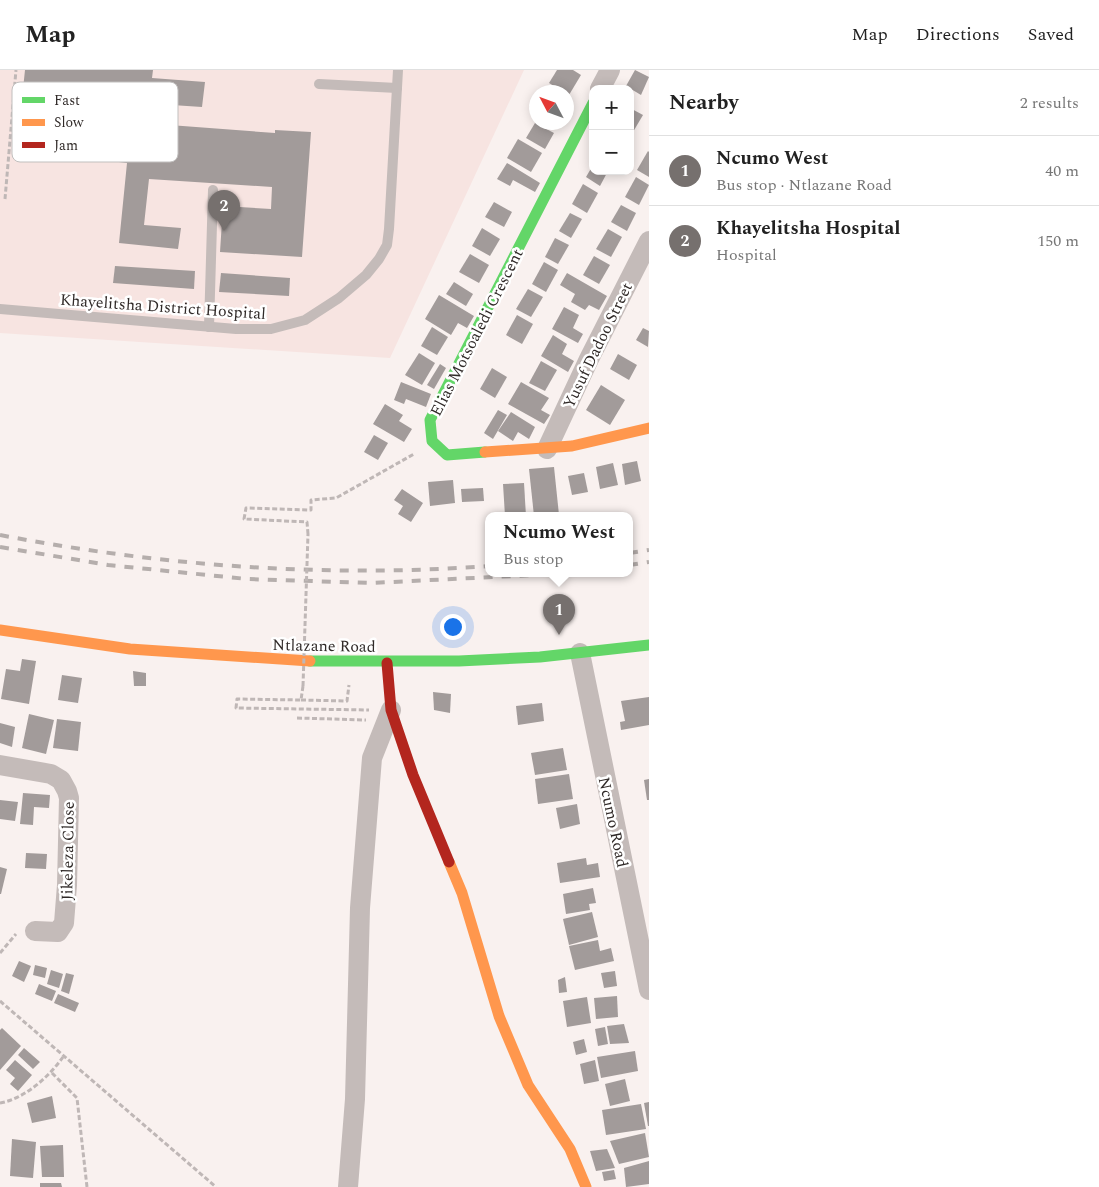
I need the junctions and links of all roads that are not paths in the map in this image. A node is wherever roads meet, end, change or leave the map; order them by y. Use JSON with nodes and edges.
{"nodes":[{"id":1,"x":398,"y":70,"type":"edge"},
{"id":2,"x":610,"y":70,"type":"edge"},
{"id":3,"x":319,"y":84,"type":"dead end"},
{"id":4,"x":602,"y":85,"type":"edge"},
{"id":5,"x":397,"y":88,"type":"junction"},
{"id":6,"x":589,"y":111,"type":"edge"},
{"id":7,"x":213,"y":190,"type":"dead end"},
{"id":8,"x":649,"y":241,"type":"edge"},
{"id":9,"x":0,"y":309,"type":"edge"},
{"id":10,"x":209,"y":327,"type":"junction"},
{"id":11,"x":649,"y":428,"type":"edge"},
{"id":12,"x":547,"y":449,"type":"junction"},
{"id":13,"x":0,"y":630,"type":"edge"},
{"id":14,"x":649,"y":645,"type":"edge"},
{"id":15,"x":580,"y":653,"type":"junction"},
{"id":16,"x":387,"y":663,"type":"junction"},
{"id":17,"x":391,"y":710,"type":"junction"},
{"id":18,"x":0,"y":765,"type":"edge"},
{"id":19,"x":35,"y":931,"type":"dead end"},
{"id":20,"x":648,"y":977,"type":"edge"},
{"id":21,"x":348,"y":1187,"type":"edge"},
{"id":22,"x":586,"y":1187,"type":"edge"}],
"edges":[{"from":1,"to":5,"type":"lane","name":"Khayelitsha District Hospital"},
{"from":2,"to":4,"type":"street"},
{"from":3,"to":5,"type":"lane"},
{"from":5,"to":10,"type":"lane","name":"Khayelitsha District Hospital"},
{"from":6,"to":12,"type":"street","name":"Elias Motsoaledi Crescent"},
{"from":7,"to":10,"type":"lane"},
{"from":8,"to":12,"type":"street","name":"Yusuf Dadoo Street"},
{"from":9,"to":10,"type":"lane","name":"Khayelitsha District Hospital"},
{"from":11,"to":12,"type":"street"},
{"from":13,"to":16,"type":"street","name":"Ntlazane Road"},
{"from":14,"to":15,"type":"street","name":"Ntlazane Road"},
{"from":15,"to":16,"type":"street","name":"Ntlazane Road"},
{"from":15,"to":20,"type":"street","name":"Ncumo Road"},
{"from":16,"to":17,"type":"street"},
{"from":17,"to":21,"type":"street"},
{"from":17,"to":22,"type":"street"},
{"from":18,"to":19,"type":"street","name":"Jikeleza Close"}]}
